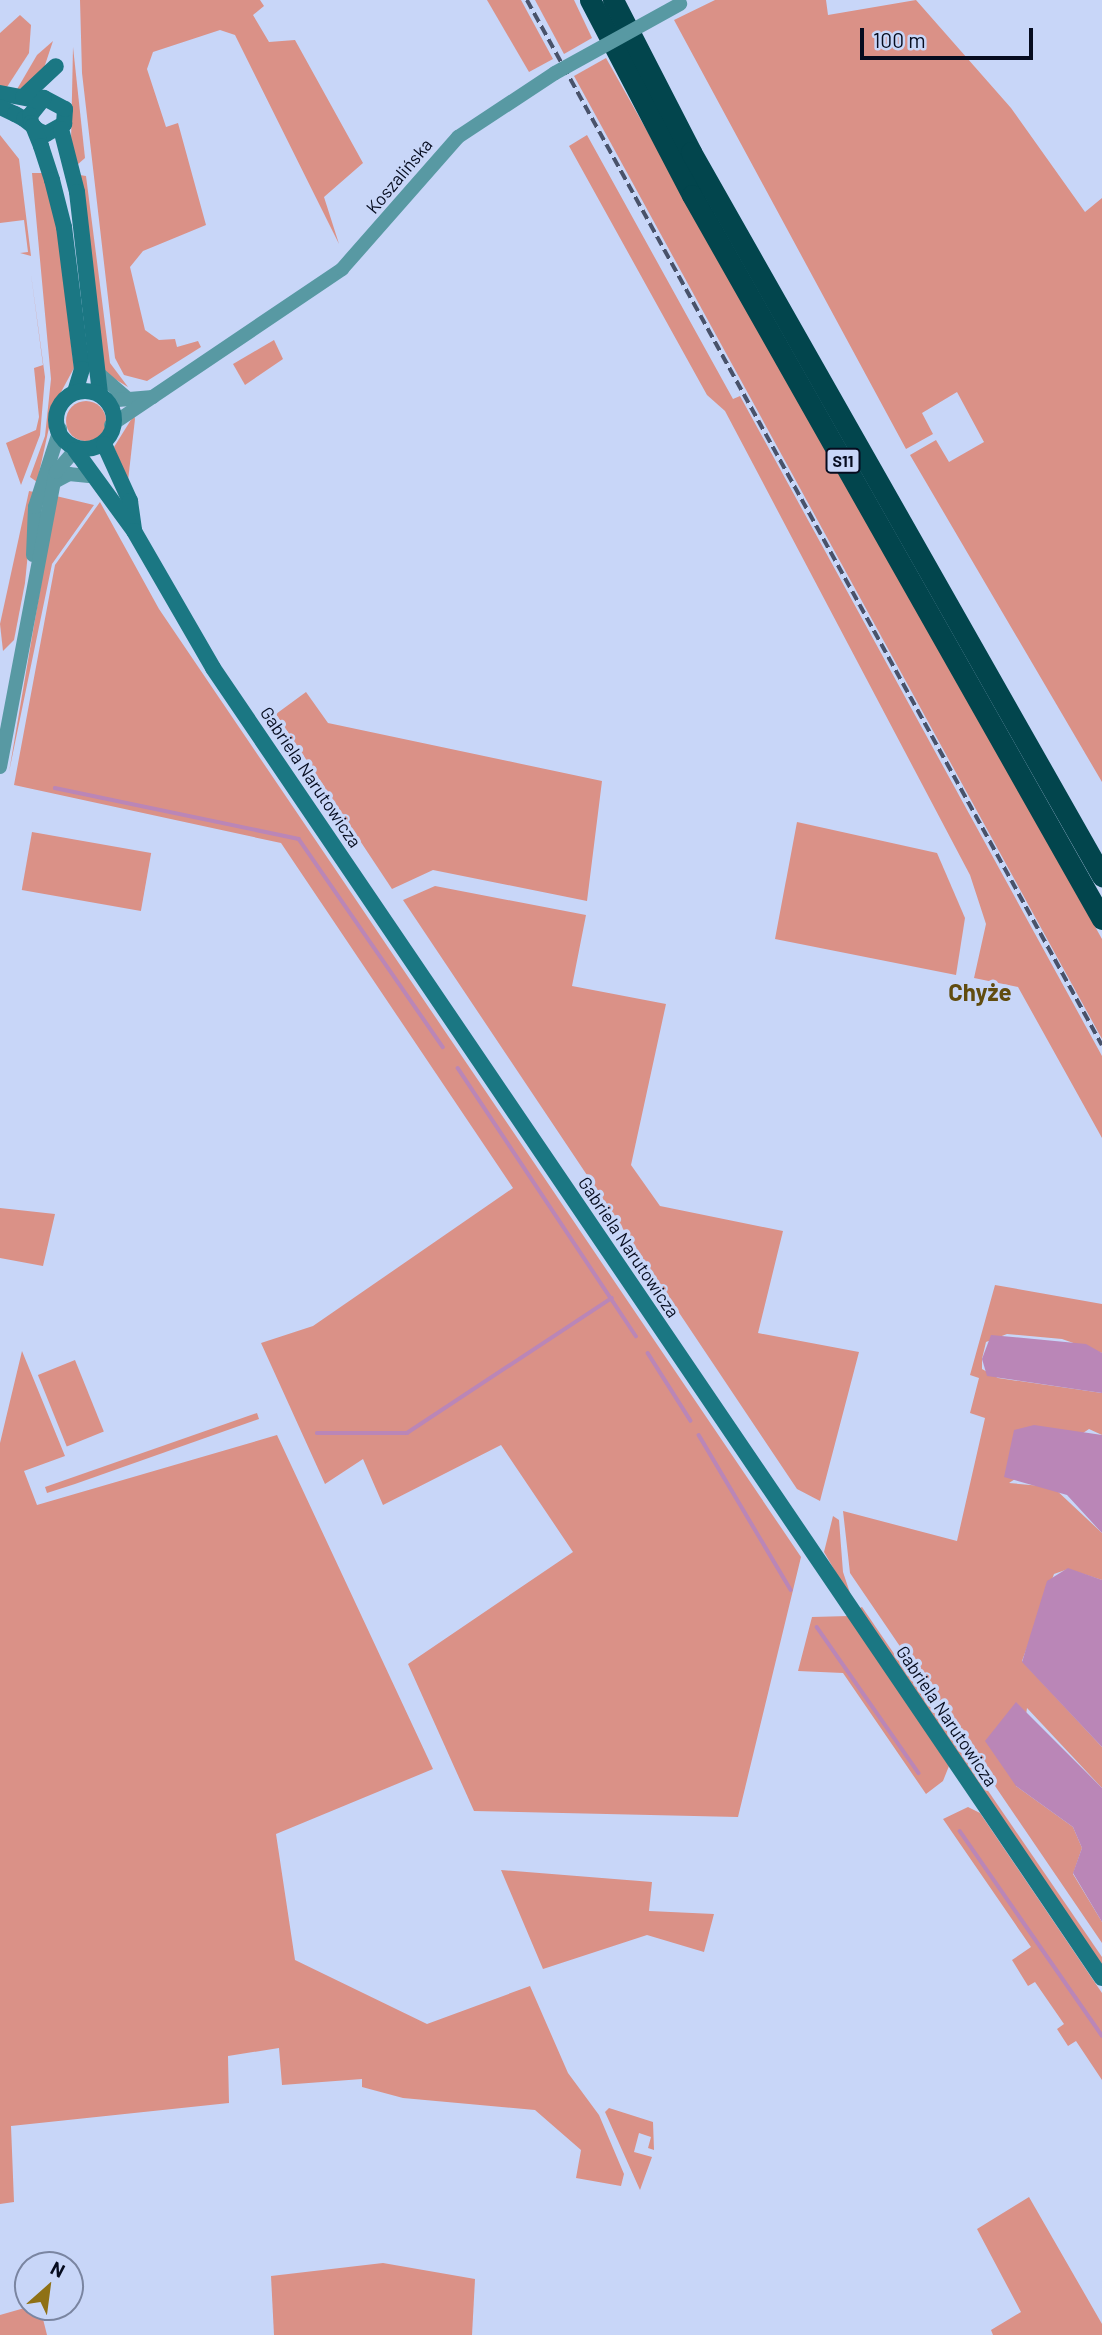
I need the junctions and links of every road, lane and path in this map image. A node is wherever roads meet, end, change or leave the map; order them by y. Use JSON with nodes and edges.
{"nodes":[{"id":1,"x":590,"y":0,"type":"edge"},
{"id":2,"x":613,"y":0,"type":"edge"},
{"id":3,"x":684,"y":2,"type":"edge"},
{"id":4,"x":56,"y":66,"type":"dead end"},
{"id":5,"x":0,"y":93,"type":"edge"},
{"id":6,"x":30,"y":99,"type":"junction"},
{"id":7,"x":0,"y":107,"type":"edge"},
{"id":8,"x":33,"y":126,"type":"junction"},
{"id":9,"x":61,"y":129,"type":"junction"},
{"id":10,"x":98,"y":373,"type":"junction"},
{"id":11,"x":76,"y":389,"type":"junction"},
{"id":12,"x":126,"y":397,"type":"junction"},
{"id":13,"x":154,"y":397,"type":"junction"},
{"id":14,"x":103,"y":398,"type":"junction"},
{"id":15,"x":111,"y":425,"type":"junction"},
{"id":16,"x":60,"y":429,"type":"junction"},
{"id":17,"x":104,"y":444,"type":"junction"},
{"id":18,"x":75,"y":450,"type":"junction"},
{"id":19,"x":89,"y":476,"type":"junction"},
{"id":20,"x":54,"y":482,"type":"junction"},
{"id":21,"x":134,"y":531,"type":"junction"},
{"id":22,"x":35,"y":564,"type":"junction"},
{"id":23,"x":0,"y":767,"type":"edge"},
{"id":24,"x":1102,"y":876,"type":"edge"},
{"id":25,"x":1102,"y":919,"type":"edge"},
{"id":26,"x":1102,"y":1978,"type":"edge"}],
"edges":[{"from":1,"to":25,"type":"highway","number":"S11"},
{"from":2,"to":24,"type":"highway","number":"S11"},
{"from":3,"to":13,"type":"street","name":"Koszalińska","bridge":true},
{"from":4,"to":6,"type":"main road"},
{"from":5,"to":6,"type":"main road"},
{"from":6,"to":8,"type":"main road"},
{"from":6,"to":9,"type":"main road"},
{"from":7,"to":8,"type":"main road"},
{"from":8,"to":9,"type":"main road"},
{"from":8,"to":11,"type":"main road"},
{"from":9,"to":10,"type":"main road"},
{"from":10,"to":12,"type":"street"},
{"from":10,"to":14,"type":"main road"},
{"from":11,"to":14,"type":"main road"},
{"from":11,"to":16,"type":"main road"},
{"from":12,"to":13,"type":"street"},
{"from":12,"to":14,"type":"street"},
{"from":13,"to":15,"type":"street","name":"Koszalińska"},
{"from":14,"to":15,"type":"main road"},
{"from":15,"to":17,"type":"main road"},
{"from":16,"to":18,"type":"main road"},
{"from":16,"to":22,"type":"street"},
{"from":17,"to":18,"type":"main road"},
{"from":17,"to":21,"type":"main road","name":"Gabriela Narutowicza"},
{"from":18,"to":19,"type":"main road","name":"Gabriela Narutowicza"},
{"from":18,"to":20,"type":"street"},
{"from":19,"to":20,"type":"street"},
{"from":19,"to":21,"type":"main road","name":"Gabriela Narutowicza"},
{"from":20,"to":22,"type":"street"},
{"from":21,"to":26,"type":"main road","name":"Gabriela Narutowicza"},
{"from":22,"to":23,"type":"street"}]}
